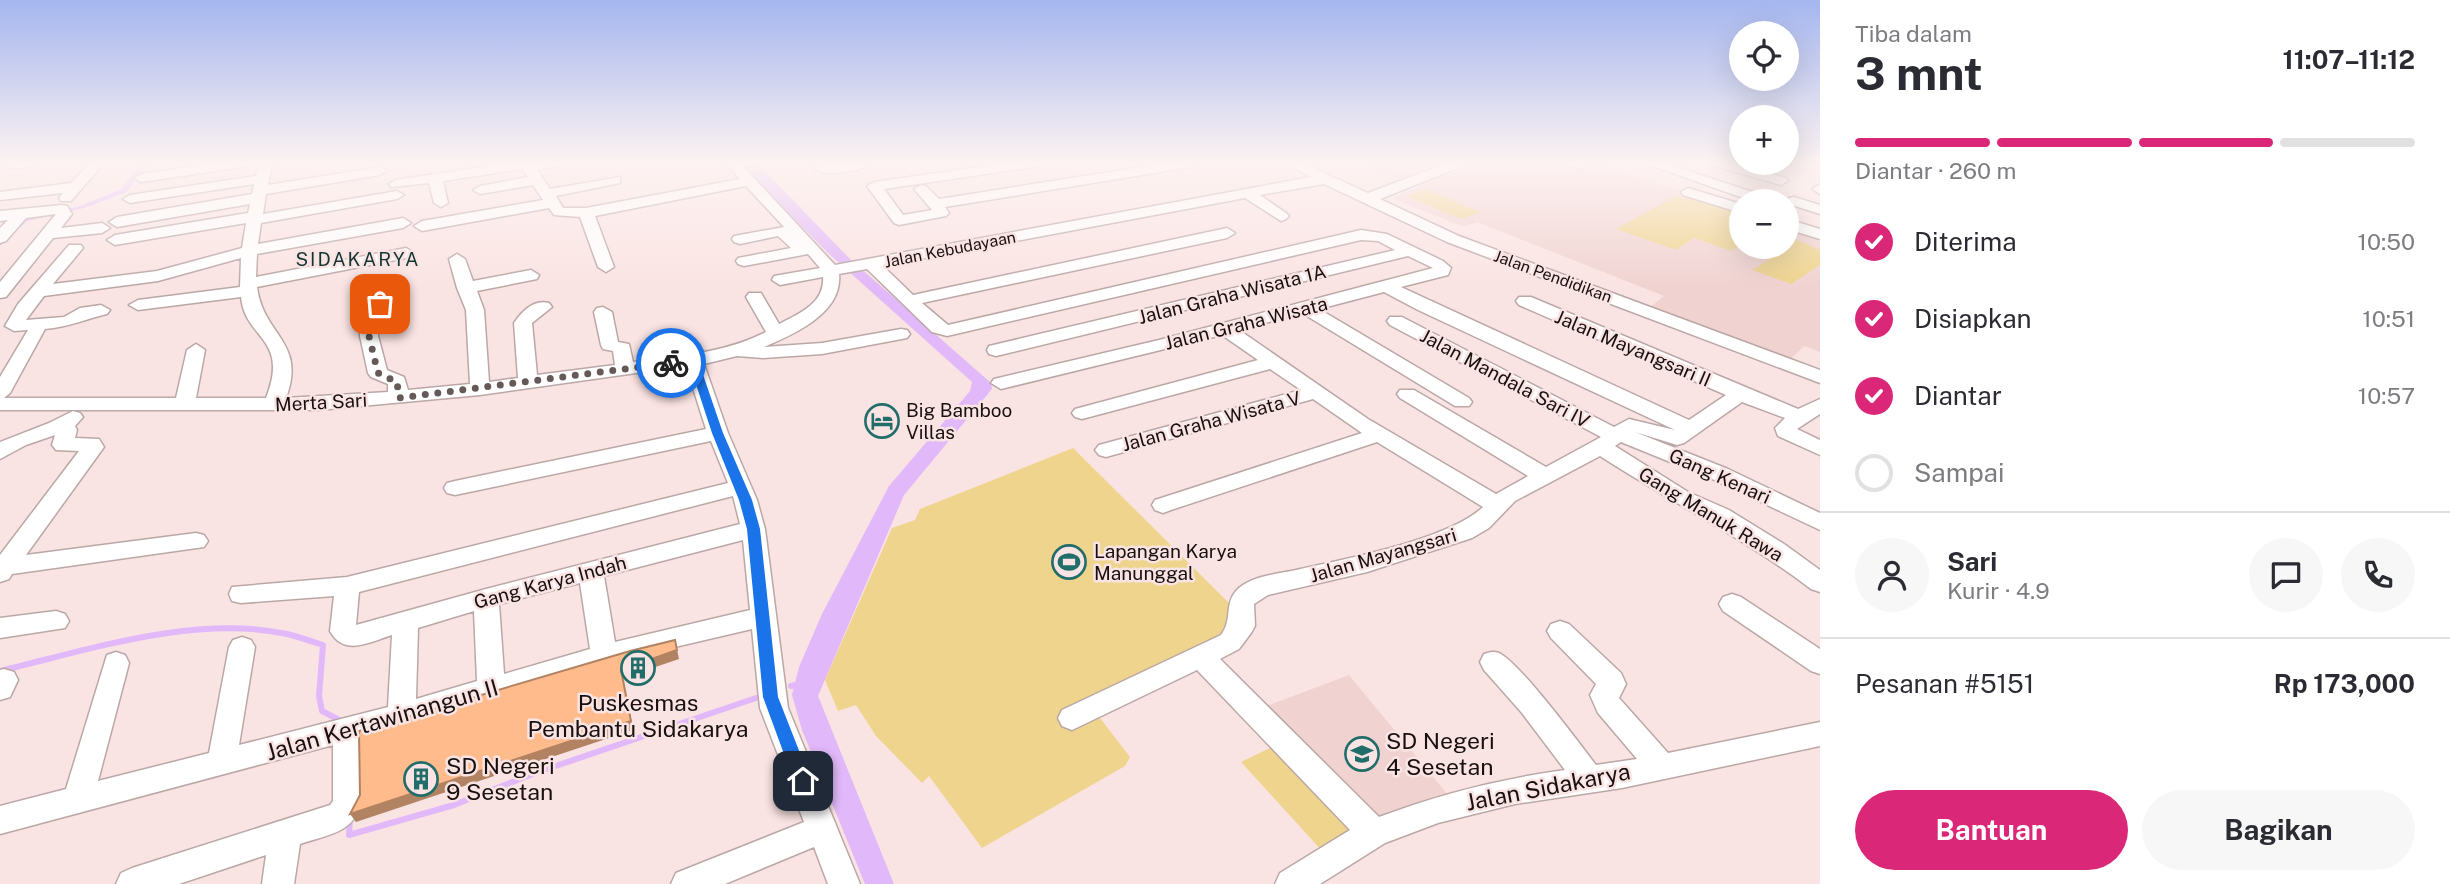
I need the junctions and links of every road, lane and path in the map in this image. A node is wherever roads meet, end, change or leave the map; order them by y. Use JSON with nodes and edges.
{"nodes":[{"id":1,"x":64,"y":204,"type":"edge"},
{"id":2,"x":176,"y":204,"type":"edge"},
{"id":3,"x":258,"y":204,"type":"edge"},
{"id":4,"x":324,"y":204,"type":"edge"},
{"id":5,"x":523,"y":204,"type":"edge"},
{"id":6,"x":552,"y":204,"type":"edge"},
{"id":7,"x":631,"y":204,"type":"edge"},
{"id":8,"x":768,"y":204,"type":"edge"},
{"id":9,"x":887,"y":204,"type":"edge"},
{"id":10,"x":936,"y":204,"type":"edge"},
{"id":11,"x":1191,"y":204,"type":"edge"},
{"id":12,"x":1263,"y":204,"type":"edge"},
{"id":13,"x":1378,"y":204,"type":"edge"},
{"id":14,"x":60,"y":211,"type":"junction"},
{"id":15,"x":586,"y":213,"type":"junction"},
{"id":16,"x":21,"y":214,"type":"junction"},
{"id":17,"x":0,"y":216,"type":"edge"},
{"id":18,"x":1281,"y":216,"type":"dead end"},
{"id":19,"x":254,"y":218,"type":"junction"},
{"id":20,"x":403,"y":223,"type":"dead end"},
{"id":21,"x":422,"y":226,"type":"dead end"},
{"id":22,"x":1799,"y":227,"type":"edge"},
{"id":23,"x":1227,"y":233,"type":"dead end"},
{"id":24,"x":50,"y":234,"type":"junction"},
{"id":25,"x":938,"y":234,"type":"dead end"},
{"id":26,"x":1820,"y":234,"type":"edge"},
{"id":27,"x":0,"y":238,"type":"edge"},
{"id":28,"x":740,"y":239,"type":"dead end"},
{"id":29,"x":115,"y":240,"type":"dead end"},
{"id":30,"x":1474,"y":247,"type":"junction"},
{"id":31,"x":75,"y":248,"type":"dead end"},
{"id":32,"x":950,"y":248,"type":"junction"},
{"id":33,"x":806,"y":249,"type":"junction"},
{"id":34,"x":251,"y":250,"type":"junction"},
{"id":35,"x":1409,"y":251,"type":"junction"},
{"id":36,"x":407,"y":253,"type":"dead end"},
{"id":37,"x":457,"y":259,"type":"dead end"},
{"id":38,"x":744,"y":261,"type":"dead end"},
{"id":39,"x":1437,"y":264,"type":"junction"},
{"id":40,"x":868,"y":265,"type":"junction"},
{"id":41,"x":606,"y":267,"type":"dead end"},
{"id":42,"x":837,"y":271,"type":"junction"},
{"id":43,"x":531,"y":275,"type":"dead end"},
{"id":44,"x":780,"y":281,"type":"dead end"},
{"id":45,"x":373,"y":283,"type":"dead end"},
{"id":46,"x":1386,"y":286,"type":"junction"},
{"id":47,"x":249,"y":288,"type":"junction"},
{"id":48,"x":466,"y":288,"type":"junction"},
{"id":49,"x":40,"y":290,"type":"junction"},
{"id":50,"x":0,"y":293,"type":"edge"},
{"id":51,"x":755,"y":297,"type":"dead end"},
{"id":52,"x":907,"y":301,"type":"junction"},
{"id":53,"x":1525,"y":301,"type":"dead end"},
{"id":54,"x":1620,"y":301,"type":"junction"},
{"id":55,"x":138,"y":305,"type":"dead end"},
{"id":56,"x":543,"y":307,"type":"dead end"},
{"id":57,"x":24,"y":308,"type":"junction"},
{"id":58,"x":1305,"y":308,"type":"junction"},
{"id":59,"x":101,"y":310,"type":"dead end"},
{"id":60,"x":603,"y":312,"type":"dead end"},
{"id":61,"x":1597,"y":312,"type":"dead end"},
{"id":62,"x":0,"y":313,"type":"edge"},
{"id":63,"x":1396,"y":321,"type":"dead end"},
{"id":64,"x":1224,"y":328,"type":"junction"},
{"id":65,"x":37,"y":330,"type":"dead end"},
{"id":66,"x":776,"y":334,"type":"junction"},
{"id":67,"x":901,"y":334,"type":"dead end"},
{"id":68,"x":996,"y":350,"type":"dead end"},
{"id":69,"x":737,"y":352,"type":"junction"},
{"id":70,"x":199,"y":359,"type":"dead end"},
{"id":71,"x":693,"y":360,"type":"junction"},
{"id":72,"x":1273,"y":362,"type":"junction"},
{"id":73,"x":625,"y":369,"type":"junction"},
{"id":74,"x":1820,"y":377,"type":"edge"},
{"id":75,"x":528,"y":382,"type":"junction"},
{"id":76,"x":1001,"y":383,"type":"dead end"},
{"id":77,"x":480,"y":389,"type":"junction"},
{"id":78,"x":1316,"y":392,"type":"junction"},
{"id":79,"x":0,"y":393,"type":"edge"},
{"id":80,"x":1407,"y":394,"type":"dead end"},
{"id":81,"x":1740,"y":394,"type":"junction"},
{"id":82,"x":399,"y":398,"type":"junction"},
{"id":83,"x":1462,"y":402,"type":"dead end"},
{"id":84,"x":87,"y":403,"type":"junction"},
{"id":85,"x":190,"y":403,"type":"junction"},
{"id":86,"x":0,"y":404,"type":"edge"},
{"id":87,"x":272,"y":404,"type":"junction"},
{"id":88,"x":1820,"y":405,"type":"edge"},
{"id":89,"x":1082,"y":413,"type":"dead end"},
{"id":90,"x":1795,"y":425,"type":"junction"},
{"id":91,"x":64,"y":427,"type":"junction"},
{"id":92,"x":1691,"y":429,"type":"junction"},
{"id":93,"x":718,"y":433,"type":"junction"},
{"id":94,"x":1380,"y":434,"type":"junction"},
{"id":95,"x":1611,"y":438,"type":"junction"},
{"id":96,"x":1820,"y":448,"type":"edge"},
{"id":97,"x":1106,"y":450,"type":"dead end"},
{"id":98,"x":1,"y":451,"type":"edge"},
{"id":99,"x":1547,"y":477,"type":"junction"},
{"id":100,"x":740,"y":487,"type":"junction"},
{"id":101,"x":455,"y":488,"type":"dead end"},
{"id":102,"x":1163,"y":505,"type":"dead end"},
{"id":103,"x":1497,"y":505,"type":"junction"},
{"id":104,"x":1820,"y":522,"type":"edge"},
{"id":105,"x":753,"y":529,"type":"junction"},
{"id":106,"x":196,"y":541,"type":"dead end"},
{"id":107,"x":4,"y":569,"type":"edge"},
{"id":108,"x":591,"y":571,"type":"junction"},
{"id":109,"x":1820,"y":583,"type":"edge"},
{"id":110,"x":347,"y":586,"type":"junction"},
{"id":111,"x":241,"y":594,"type":"dead end"},
{"id":112,"x":486,"y":598,"type":"junction"},
{"id":113,"x":1731,"y":604,"type":"dead end"},
{"id":114,"x":763,"y":617,"type":"junction"},
{"id":115,"x":56,"y":621,"type":"dead end"},
{"id":116,"x":405,"y":621,"type":"junction"},
{"id":117,"x":0,"y":628,"type":"edge"},
{"id":118,"x":1560,"y":631,"type":"dead end"},
{"id":119,"x":242,"y":647,"type":"dead end"},
{"id":120,"x":604,"y":656,"type":"junction"},
{"id":121,"x":1202,"y":657,"type":"junction"},
{"id":122,"x":1493,"y":662,"type":"dead end"},
{"id":123,"x":116,"y":663,"type":"dead end"},
{"id":124,"x":1820,"y":663,"type":"edge"},
{"id":125,"x":492,"y":689,"type":"junction"},
{"id":126,"x":402,"y":716,"type":"junction"},
{"id":127,"x":1072,"y":718,"type":"dead end"},
{"id":128,"x":347,"y":730,"type":"junction"},
{"id":129,"x":1820,"y":734,"type":"edge"},
{"id":130,"x":220,"y":764,"type":"junction"},
{"id":131,"x":1660,"y":765,"type":"junction"},
{"id":132,"x":1590,"y":780,"type":"junction"},
{"id":133,"x":78,"y":800,"type":"junction"},
{"id":134,"x":0,"y":820,"type":"edge"},
{"id":135,"x":822,"y":829,"type":"junction"},
{"id":136,"x":1374,"y":833,"type":"junction"},
{"id":137,"x":285,"y":836,"type":"junction"},
{"id":138,"x":132,"y":884,"type":"edge"},
{"id":139,"x":278,"y":884,"type":"edge"},
{"id":140,"x":687,"y":884,"type":"edge"},
{"id":141,"x":844,"y":884,"type":"edge"},
{"id":142,"x":1291,"y":884,"type":"edge"}],
"edges":[{"from":1,"to":14,"type":"street"},
{"from":2,"to":24,"type":"street"},
{"from":3,"to":19,"type":"street"},
{"from":4,"to":19,"type":"street"},
{"from":5,"to":21,"type":"street"},
{"from":6,"to":15,"type":"street"},
{"from":7,"to":15,"type":"street"},
{"from":8,"to":33,"type":"street"},
{"from":9,"to":10,"type":"street"},
{"from":11,"to":32,"type":"street","name":"Jalan Kebudayaan"},
{"from":12,"to":18,"type":"street"},
{"from":13,"to":30,"type":"street","name":"Jalan Pendidikan"},
{"from":14,"to":16,"type":"street"},
{"from":14,"to":24,"type":"street"},
{"from":15,"to":41,"type":"street"},
{"from":16,"to":17,"type":"street"},
{"from":16,"to":27,"type":"street"},
{"from":19,"to":29,"type":"street"},
{"from":19,"to":34,"type":"street"},
{"from":20,"to":34,"type":"street"},
{"from":22,"to":26,"type":"street"},
{"from":23,"to":52,"type":"street"},
{"from":24,"to":50,"type":"street"},
{"from":25,"to":32,"type":"street"},
{"from":28,"to":33,"type":"street"},
{"from":30,"to":39,"type":"street","name":"Jalan Graha Wisata"},
{"from":30,"to":54,"type":"street","name":"Jalan Pendidikan"},
{"from":31,"to":49,"type":"street"},
{"from":32,"to":40,"type":"street","name":"Jalan Kebudayaan"},
{"from":33,"to":38,"type":"street"},
{"from":33,"to":42,"type":"street"},
{"from":34,"to":47,"type":"street"},
{"from":34,"to":49,"type":"street"},
{"from":35,"to":39,"type":"street"},
{"from":35,"to":52,"type":"street"},
{"from":35,"to":68,"type":"street","name":"Jalan Graha Wisata 1A"},
{"from":36,"to":47,"type":"street"},
{"from":37,"to":48,"type":"street"},
{"from":39,"to":46,"type":"street","name":"Jalan Graha Wisata"},
{"from":40,"to":42,"type":"street","name":"Jalan Kebudayaan"},
{"from":40,"to":52,"type":"street"},
{"from":42,"to":44,"type":"street","name":"Jalan Kebudayaan"},
{"from":42,"to":66,"type":"street","name":"Merta Sari"},
{"from":43,"to":48,"type":"street"},
{"from":45,"to":82,"type":"street"},
{"from":46,"to":58,"type":"street","name":"Jalan Graha Wisata"},
{"from":46,"to":92,"type":"street"},
{"from":47,"to":55,"type":"street"},
{"from":47,"to":87,"type":"street"},
{"from":48,"to":77,"type":"street"},
{"from":49,"to":57,"type":"street"},
{"from":51,"to":66,"type":"street"},
{"from":53,"to":81,"type":"street","name":"Jalan Mayangsari II"},
{"from":54,"to":61,"type":"street"},
{"from":54,"to":74,"type":"street","name":"Jalan Pendidikan"},
{"from":56,"to":75,"type":"street"},
{"from":57,"to":59,"type":"street"},
{"from":57,"to":62,"type":"street"},
{"from":58,"to":64,"type":"street","name":"Jalan Graha Wisata"},
{"from":58,"to":83,"type":"street"},
{"from":60,"to":73,"type":"street"},
{"from":63,"to":95,"type":"street","name":"Jalan Mandala Sari IV"},
{"from":64,"to":72,"type":"street"},
{"from":64,"to":76,"type":"street","name":"Jalan Graha Wisata"},
{"from":65,"to":79,"type":"street"},
{"from":66,"to":69,"type":"street","name":"Merta Sari"},
{"from":67,"to":69,"type":"street"},
{"from":69,"to":71,"type":"street","name":"Merta Sari"},
{"from":70,"to":85,"type":"street"},
{"from":71,"to":73,"type":"street","name":"Merta Sari"},
{"from":71,"to":93,"type":"street"},
{"from":72,"to":78,"type":"street"},
{"from":72,"to":89,"type":"street"},
{"from":73,"to":75,"type":"street","name":"Merta Sari"},
{"from":75,"to":77,"type":"street","name":"Merta Sari"},
{"from":77,"to":82,"type":"street","name":"Merta Sari"},
{"from":78,"to":94,"type":"street"},
{"from":78,"to":97,"type":"street","name":"Jalan Graha Wisata V"},
{"from":80,"to":99,"type":"street"},
{"from":81,"to":90,"type":"street"},
{"from":81,"to":92,"type":"street","name":"Jalan Mayangsari"},
{"from":82,"to":87,"type":"street","name":"Merta Sari"},
{"from":84,"to":85,"type":"street","name":"Merta Sari"},
{"from":84,"to":86,"type":"street","name":"Merta Sari"},
{"from":84,"to":91,"type":"street"},
{"from":85,"to":87,"type":"street","name":"Merta Sari"},
{"from":88,"to":90,"type":"street"},
{"from":90,"to":96,"type":"street"},
{"from":91,"to":98,"type":"street"},
{"from":91,"to":107,"type":"street"},
{"from":92,"to":95,"type":"street","name":"Jalan Mayangsari"},
{"from":93,"to":100,"type":"street"},
{"from":93,"to":101,"type":"street"},
{"from":94,"to":102,"type":"street"},
{"from":94,"to":103,"type":"street"},
{"from":95,"to":99,"type":"street","name":"Jalan Mayangsari"},
{"from":95,"to":104,"type":"street","name":"Gang Kenari"},
{"from":95,"to":109,"type":"street","name":"Gang Manuk Rawa"},
{"from":99,"to":103,"type":"street","name":"Jalan Mayangsari"},
{"from":100,"to":105,"type":"street"},
{"from":100,"to":110,"type":"street"},
{"from":103,"to":121,"type":"street","name":"Jalan Mayangsari"},
{"from":105,"to":108,"type":"street","name":"Gang Karya Indah"},
{"from":105,"to":114,"type":"street"},
{"from":106,"to":107,"type":"street"},
{"from":108,"to":112,"type":"street","name":"Gang Karya Indah"},
{"from":108,"to":120,"type":"street"},
{"from":110,"to":111,"type":"street"},
{"from":110,"to":116,"type":"street","name":"Gang Karya Indah"},
{"from":112,"to":116,"type":"street","name":"Gang Karya Indah"},
{"from":112,"to":125,"type":"street"},
{"from":113,"to":124,"type":"street"},
{"from":114,"to":120,"type":"street","name":"Jalan Kertawinangun II"},
{"from":114,"to":135,"type":"street"},
{"from":115,"to":117,"type":"street"},
{"from":116,"to":126,"type":"street"},
{"from":118,"to":131,"type":"street"},
{"from":119,"to":130,"type":"street"},
{"from":120,"to":125,"type":"street","name":"Jalan Kertawinangun II"},
{"from":121,"to":127,"type":"street","name":"Jalan Mayangsari"},
{"from":121,"to":136,"type":"street"},
{"from":122,"to":132,"type":"street"},
{"from":123,"to":133,"type":"street"},
{"from":125,"to":126,"type":"street","name":"Jalan Kertawinangun II"},
{"from":126,"to":128,"type":"street","name":"Jalan Kertawinangun II"},
{"from":128,"to":130,"type":"street","name":"Jalan Kertawinangun II"},
{"from":128,"to":137,"type":"street"},
{"from":129,"to":131,"type":"street","name":"Jalan Sidakarya"},
{"from":130,"to":133,"type":"street","name":"Jalan Kertawinangun II"},
{"from":131,"to":132,"type":"street","name":"Jalan Sidakarya"},
{"from":132,"to":136,"type":"street","name":"Jalan Sidakarya"},
{"from":133,"to":134,"type":"street","name":"Jalan Kertawinangun II"},
{"from":135,"to":140,"type":"street"},
{"from":135,"to":141,"type":"street"},
{"from":136,"to":142,"type":"street","name":"Jalan Sidakarya"},
{"from":137,"to":138,"type":"street"},
{"from":137,"to":139,"type":"street"}]}
